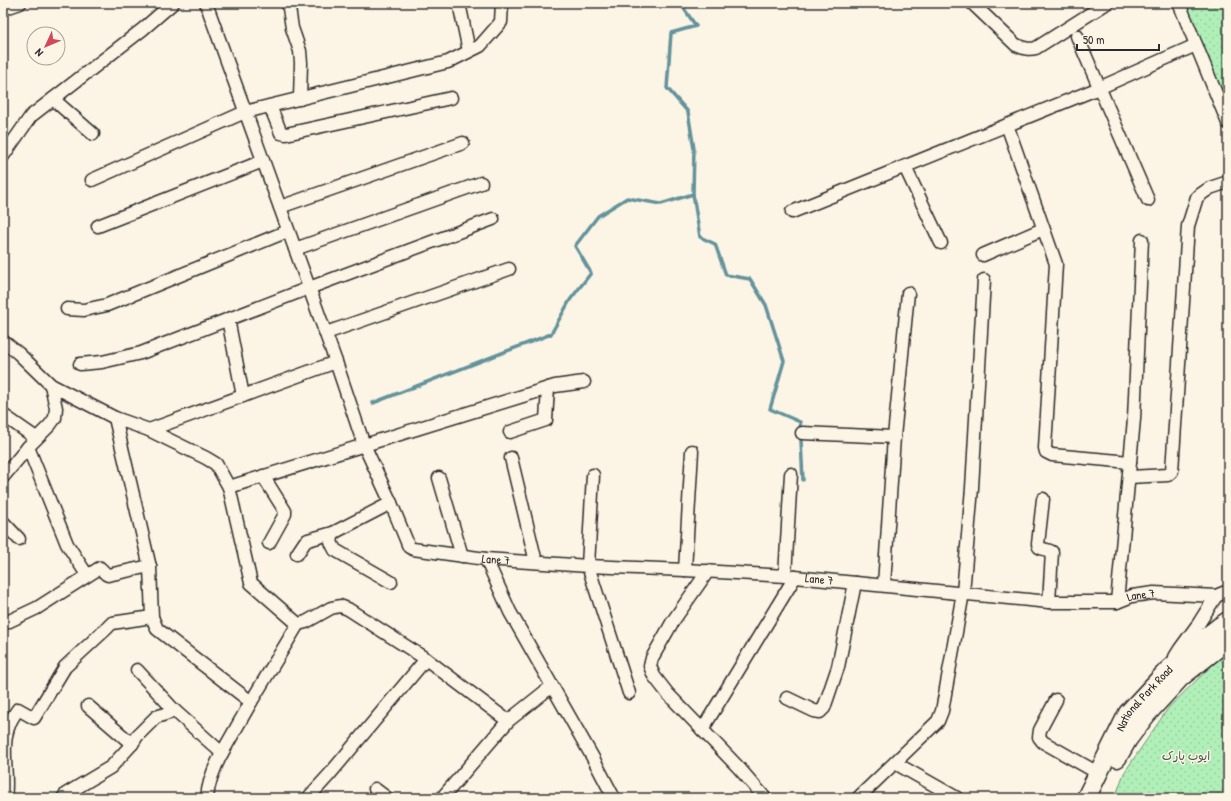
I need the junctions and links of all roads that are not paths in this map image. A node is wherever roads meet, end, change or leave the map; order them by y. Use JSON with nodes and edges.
{"nodes":[{"id":1,"x":20,"y":3,"type":"edge"},
{"id":2,"x":173,"y":3,"type":"edge"},
{"id":3,"x":206,"y":3,"type":"edge"},
{"id":4,"x":287,"y":3,"type":"edge"},
{"id":5,"x":459,"y":3,"type":"edge"},
{"id":6,"x":502,"y":3,"type":"edge"},
{"id":7,"x":972,"y":3,"type":"edge"},
{"id":8,"x":1107,"y":3,"type":"edge"},
{"id":9,"x":1179,"y":3,"type":"edge"},
{"id":10,"x":4,"y":7,"type":"edge"},
{"id":11,"x":1077,"y":36,"type":"dead end"},
{"id":12,"x":1196,"y":45,"type":"junction"},
{"id":13,"x":469,"y":51,"type":"junction"},
{"id":14,"x":1099,"y":88,"type":"junction"},
{"id":15,"x":451,"y":98,"type":"dead end"},
{"id":16,"x":53,"y":99,"type":"junction"},
{"id":17,"x":300,"y":99,"type":"junction"},
{"id":18,"x":270,"y":106,"type":"junction"},
{"id":19,"x":245,"y":112,"type":"junction"},
{"id":20,"x":1228,"y":122,"type":"edge"},
{"id":21,"x":1007,"y":125,"type":"junction"},
{"id":22,"x":93,"y":134,"type":"dead end"},
{"id":23,"x":463,"y":143,"type":"dead end"},
{"id":24,"x":3,"y":156,"type":"edge"},
{"id":25,"x":263,"y":161,"type":"junction"},
{"id":26,"x":905,"y":166,"type":"junction"},
{"id":27,"x":92,"y":180,"type":"dead end"},
{"id":28,"x":481,"y":182,"type":"dead end"},
{"id":29,"x":1228,"y":182,"type":"edge"},
{"id":30,"x":1148,"y":200,"type":"dead end"},
{"id":31,"x":280,"y":207,"type":"junction"},
{"id":32,"x":792,"y":212,"type":"dead end"},
{"id":33,"x":493,"y":219,"type":"dead end"},
{"id":34,"x":98,"y":226,"type":"dead end"},
{"id":35,"x":1043,"y":229,"type":"junction"},
{"id":36,"x":288,"y":231,"type":"junction"},
{"id":37,"x":1142,"y":240,"type":"dead end"},
{"id":38,"x":941,"y":244,"type":"dead end"},
{"id":39,"x":295,"y":249,"type":"junction"},
{"id":40,"x":983,"y":255,"type":"dead end"},
{"id":41,"x":509,"y":269,"type":"dead end"},
{"id":42,"x":984,"y":280,"type":"dead end"},
{"id":43,"x":309,"y":288,"type":"junction"},
{"id":44,"x":908,"y":293,"type":"dead end"},
{"id":45,"x":67,"y":309,"type":"dead end"},
{"id":46,"x":228,"y":319,"type":"junction"},
{"id":47,"x":326,"y":333,"type":"junction"},
{"id":48,"x":3,"y":341,"type":"edge"},
{"id":49,"x":336,"y":362,"type":"junction"},
{"id":50,"x":80,"y":364,"type":"dead end"},
{"id":51,"x":584,"y":382,"type":"dead end"},
{"id":52,"x":51,"y":385,"type":"junction"},
{"id":53,"x":548,"y":388,"type":"junction"},
{"id":54,"x":243,"y":396,"type":"junction"},
{"id":55,"x":3,"y":415,"type":"edge"},
{"id":56,"x":115,"y":418,"type":"junction"},
{"id":57,"x":149,"y":430,"type":"junction"},
{"id":58,"x":510,"y":432,"type":"dead end"},
{"id":59,"x":802,"y":432,"type":"dead end"},
{"id":60,"x":894,"y":437,"type":"junction"},
{"id":61,"x":32,"y":443,"type":"junction"},
{"id":62,"x":364,"y":445,"type":"junction"},
{"id":63,"x":692,"y":451,"type":"dead end"},
{"id":64,"x":511,"y":458,"type":"dead end"},
{"id":65,"x":1130,"y":462,"type":"junction"},
{"id":66,"x":792,"y":474,"type":"dead end"},
{"id":67,"x":593,"y":475,"type":"dead end"},
{"id":68,"x":3,"y":476,"type":"edge"},
{"id":69,"x":263,"y":476,"type":"junction"},
{"id":70,"x":1128,"y":476,"type":"junction"},
{"id":71,"x":439,"y":478,"type":"dead end"},
{"id":72,"x":229,"y":487,"type":"junction"},
{"id":73,"x":1043,"y":499,"type":"dead end"},
{"id":74,"x":391,"y":503,"type":"junction"},
{"id":75,"x":3,"y":522,"type":"edge"},
{"id":76,"x":333,"y":533,"type":"junction"},
{"id":77,"x":19,"y":539,"type":"dead end"},
{"id":78,"x":268,"y":543,"type":"dead end"},
{"id":79,"x":297,"y":554,"type":"dead end"},
{"id":80,"x":462,"y":556,"type":"junction"},
{"id":81,"x":486,"y":559,"type":"junction"},
{"id":82,"x":536,"y":562,"type":"junction"},
{"id":83,"x":150,"y":566,"type":"junction"},
{"id":84,"x":588,"y":566,"type":"junction"},
{"id":85,"x":685,"y":570,"type":"junction"},
{"id":86,"x":708,"y":572,"type":"junction"},
{"id":87,"x":88,"y":575,"type":"junction"},
{"id":88,"x":790,"y":577,"type":"junction"},
{"id":89,"x":391,"y":582,"type":"dead end"},
{"id":90,"x":855,"y":583,"type":"junction"},
{"id":91,"x":884,"y":585,"type":"junction"},
{"id":92,"x":1228,"y":591,"type":"edge"},
{"id":93,"x":963,"y":593,"type":"junction"},
{"id":94,"x":1216,"y":596,"type":"junction"},
{"id":95,"x":1050,"y":602,"type":"junction"},
{"id":96,"x":1117,"y":602,"type":"junction"},
{"id":97,"x":152,"y":617,"type":"junction"},
{"id":98,"x":1228,"y":621,"type":"edge"},
{"id":99,"x":3,"y":624,"type":"edge"},
{"id":100,"x":298,"y":624,"type":"junction"},
{"id":101,"x":1228,"y":640,"type":"edge"},
{"id":102,"x":426,"y":660,"type":"junction"},
{"id":103,"x":137,"y":670,"type":"dead end"},
{"id":104,"x":1166,"y":672,"type":"junction"},
{"id":105,"x":552,"y":686,"type":"junction"},
{"id":106,"x":629,"y":693,"type":"dead end"},
{"id":107,"x":787,"y":698,"type":"dead end"},
{"id":108,"x":1056,"y":700,"type":"dead end"},
{"id":109,"x":251,"y":702,"type":"junction"},
{"id":110,"x":88,"y":706,"type":"dead end"},
{"id":111,"x":175,"y":711,"type":"junction"},
{"id":112,"x":508,"y":721,"type":"junction"},
{"id":113,"x":6,"y":726,"type":"edge"},
{"id":114,"x":702,"y":730,"type":"junction"},
{"id":115,"x":132,"y":744,"type":"junction"},
{"id":116,"x":222,"y":753,"type":"junction"},
{"id":117,"x":895,"y":763,"type":"junction"},
{"id":118,"x":1098,"y":773,"type":"junction"},
{"id":119,"x":4,"y":779,"type":"edge"},
{"id":120,"x":375,"y":789,"type":"dead end"},
{"id":121,"x":5,"y":798,"type":"edge"},
{"id":122,"x":63,"y":798,"type":"edge"},
{"id":123,"x":207,"y":798,"type":"edge"},
{"id":124,"x":308,"y":798,"type":"edge"},
{"id":125,"x":387,"y":798,"type":"edge"},
{"id":126,"x":442,"y":798,"type":"edge"},
{"id":127,"x":614,"y":798,"type":"edge"},
{"id":128,"x":765,"y":798,"type":"edge"},
{"id":129,"x":858,"y":798,"type":"edge"},
{"id":130,"x":957,"y":798,"type":"edge"},
{"id":131,"x":1086,"y":798,"type":"edge"},
{"id":132,"x":1099,"y":798,"type":"edge"}],
"edges":[{"from":1,"to":10,"type":"street"},
{"from":2,"to":16,"type":"street"},
{"from":3,"to":19,"type":"street"},
{"from":4,"to":17,"type":"street"},
{"from":5,"to":13,"type":"street"},
{"from":6,"to":13,"type":"street"},
{"from":7,"to":8,"type":"street"},
{"from":9,"to":12,"type":"street"},
{"from":11,"to":14,"type":"street"},
{"from":12,"to":14,"type":"street"},
{"from":12,"to":20,"type":"street"},
{"from":13,"to":17,"type":"street"},
{"from":14,"to":21,"type":"street"},
{"from":14,"to":30,"type":"street"},
{"from":15,"to":18,"type":"street"},
{"from":16,"to":22,"type":"street"},
{"from":16,"to":24,"type":"street"},
{"from":17,"to":18,"type":"street"},
{"from":18,"to":19,"type":"street"},
{"from":19,"to":25,"type":"street"},
{"from":19,"to":27,"type":"street"},
{"from":21,"to":26,"type":"street"},
{"from":21,"to":35,"type":"street"},
{"from":23,"to":31,"type":"street"},
{"from":25,"to":31,"type":"street"},
{"from":25,"to":34,"type":"street"},
{"from":26,"to":32,"type":"street"},
{"from":26,"to":38,"type":"street"},
{"from":28,"to":39,"type":"street"},
{"from":29,"to":70,"type":"street"},
{"from":31,"to":36,"type":"street"},
{"from":33,"to":43,"type":"street"},
{"from":35,"to":40,"type":"street"},
{"from":35,"to":65,"type":"street"},
{"from":36,"to":39,"type":"street"},
{"from":36,"to":45,"type":"street"},
{"from":37,"to":65,"type":"street"},
{"from":39,"to":43,"type":"street"},
{"from":41,"to":47,"type":"street"},
{"from":42,"to":93,"type":"street"},
{"from":43,"to":46,"type":"street"},
{"from":43,"to":47,"type":"street"},
{"from":44,"to":60,"type":"street"},
{"from":46,"to":50,"type":"street"},
{"from":46,"to":54,"type":"street"},
{"from":47,"to":49,"type":"street"},
{"from":48,"to":52,"type":"street"},
{"from":49,"to":54,"type":"street"},
{"from":49,"to":62,"type":"street"},
{"from":51,"to":53,"type":"street"},
{"from":52,"to":56,"type":"street"},
{"from":52,"to":61,"type":"street"},
{"from":53,"to":58,"type":"street"},
{"from":53,"to":62,"type":"street"},
{"from":54,"to":57,"type":"street"},
{"from":55,"to":61,"type":"street"},
{"from":56,"to":57,"type":"street"},
{"from":56,"to":83,"type":"street"},
{"from":57,"to":72,"type":"street"},
{"from":59,"to":60,"type":"street"},
{"from":60,"to":91,"type":"street"},
{"from":61,"to":68,"type":"street"},
{"from":61,"to":87,"type":"street"},
{"from":62,"to":69,"type":"street"},
{"from":62,"to":74,"type":"street"},
{"from":63,"to":85,"type":"street"},
{"from":64,"to":82,"type":"street"},
{"from":65,"to":70,"type":"street"},
{"from":66,"to":88,"type":"street"},
{"from":67,"to":84,"type":"street"},
{"from":69,"to":72,"type":"street"},
{"from":69,"to":78,"type":"street"},
{"from":70,"to":96,"type":"street"},
{"from":71,"to":80,"type":"street"},
{"from":72,"to":100,"type":"street"},
{"from":73,"to":95,"type":"street"},
{"from":74,"to":76,"type":"street"},
{"from":74,"to":80,"type":"street","name":"Lane 7"},
{"from":75,"to":77,"type":"street"},
{"from":76,"to":79,"type":"street"},
{"from":76,"to":89,"type":"street"},
{"from":80,"to":81,"type":"street","name":"Lane 7"},
{"from":81,"to":82,"type":"street","name":"Lane 7"},
{"from":81,"to":105,"type":"street"},
{"from":82,"to":84,"type":"street","name":"Lane 7"},
{"from":83,"to":87,"type":"street"},
{"from":83,"to":97,"type":"street"},
{"from":84,"to":85,"type":"street","name":"Lane 7"},
{"from":84,"to":106,"type":"street"},
{"from":85,"to":86,"type":"street","name":"Lane 7"},
{"from":86,"to":88,"type":"street","name":"Lane 7"},
{"from":86,"to":114,"type":"street"},
{"from":87,"to":99,"type":"street"},
{"from":88,"to":90,"type":"street","name":"Lane 7"},
{"from":88,"to":114,"type":"street"},
{"from":90,"to":91,"type":"street","name":"Lane 7"},
{"from":90,"to":107,"type":"street"},
{"from":91,"to":93,"type":"street","name":"Lane 7"},
{"from":92,"to":94,"type":"street","name":"Lane 7"},
{"from":93,"to":95,"type":"street","name":"Lane 7"},
{"from":93,"to":117,"type":"street"},
{"from":94,"to":96,"type":"street","name":"Lane 7"},
{"from":94,"to":104,"type":"street"},
{"from":95,"to":96,"type":"street","name":"Lane 7"},
{"from":97,"to":109,"type":"street"},
{"from":97,"to":113,"type":"street"},
{"from":98,"to":104,"type":"main road","name":"National Park Road"},
{"from":100,"to":102,"type":"street"},
{"from":100,"to":109,"type":"street"},
{"from":101,"to":132,"type":"main road","name":"National Park Road"},
{"from":102,"to":112,"type":"street"},
{"from":102,"to":124,"type":"street"},
{"from":103,"to":111,"type":"street"},
{"from":104,"to":118,"type":"main road","name":"National Park Road"},
{"from":105,"to":112,"type":"street"},
{"from":105,"to":127,"type":"street"},
{"from":108,"to":118,"type":"street"},
{"from":109,"to":116,"type":"street"},
{"from":110,"to":115,"type":"street"},
{"from":111,"to":115,"type":"street"},
{"from":111,"to":116,"type":"street"},
{"from":112,"to":126,"type":"street"},
{"from":113,"to":119,"type":"street"},
{"from":114,"to":128,"type":"street"},
{"from":115,"to":122,"type":"street"},
{"from":116,"to":123,"type":"street"},
{"from":117,"to":129,"type":"street"},
{"from":117,"to":130,"type":"street"},
{"from":118,"to":131,"type":"main road","name":"National Park Road"},
{"from":119,"to":121,"type":"street"},
{"from":120,"to":125,"type":"street"}]}
